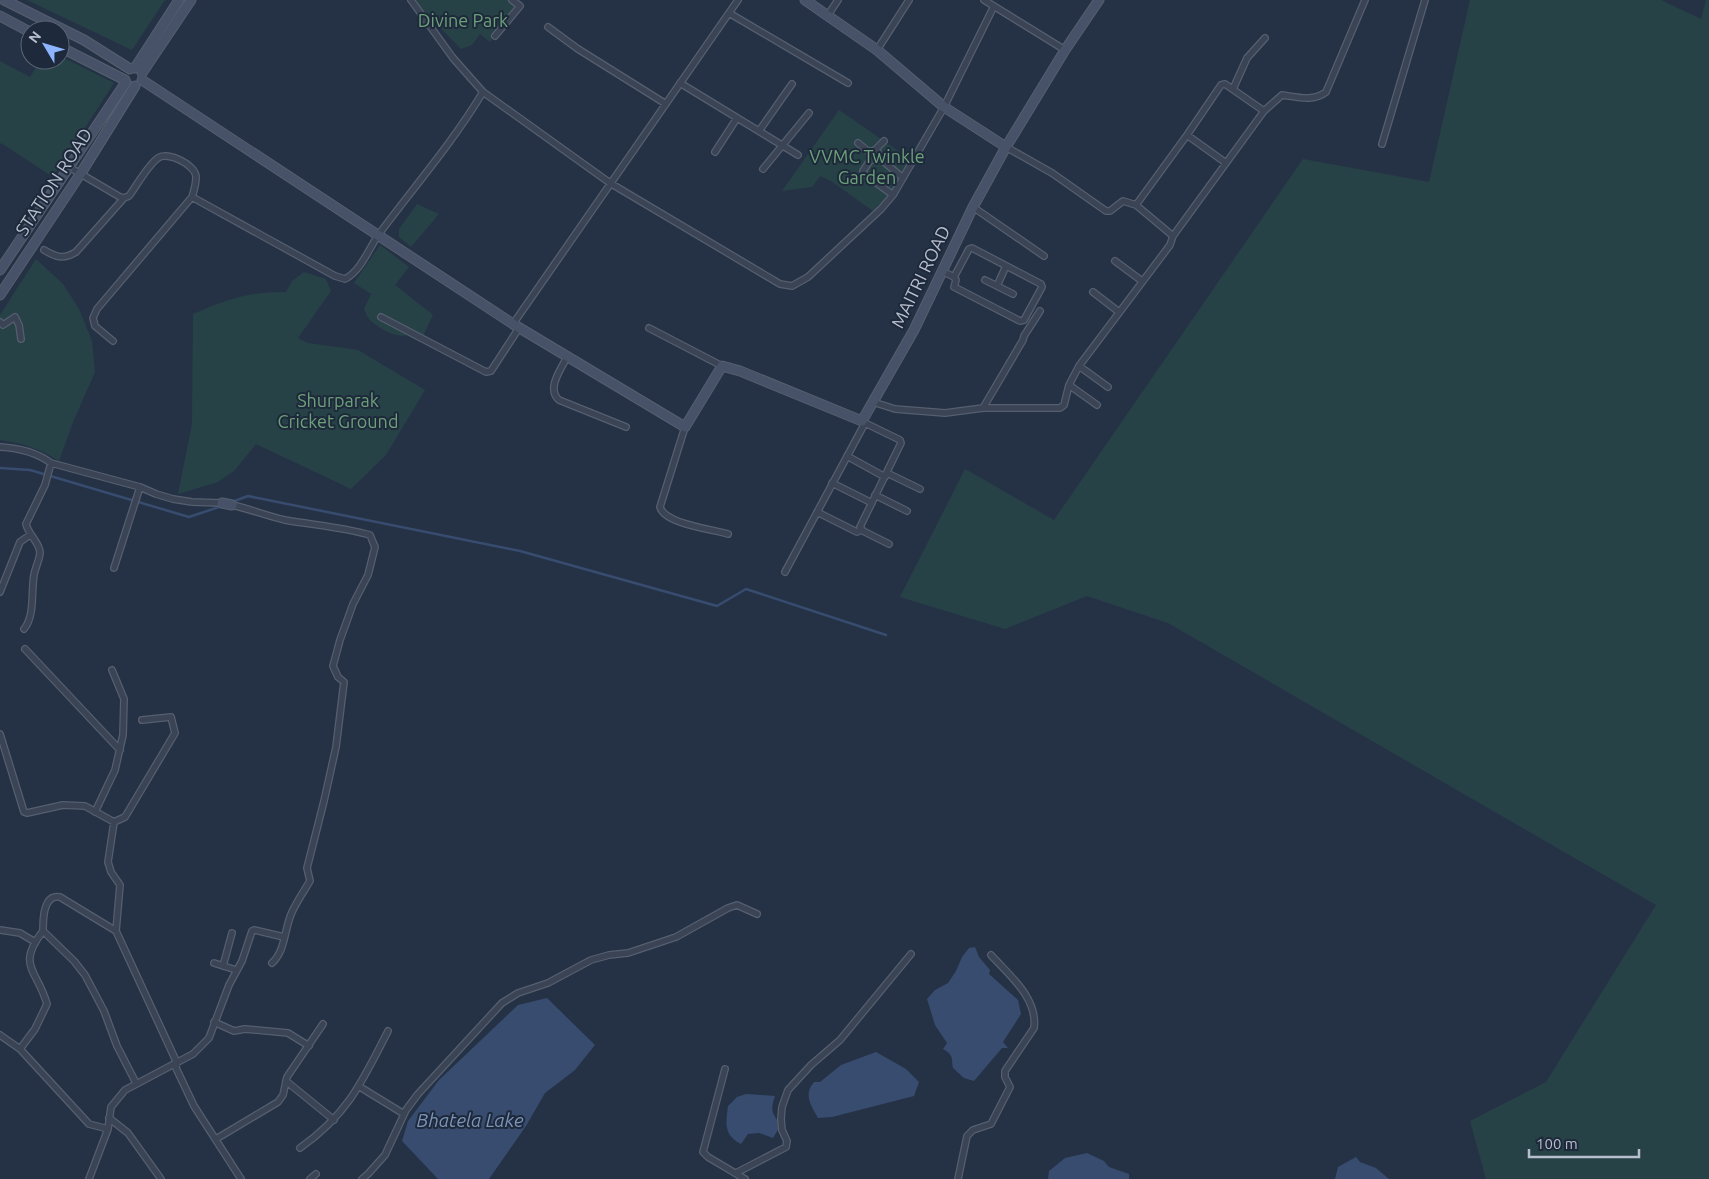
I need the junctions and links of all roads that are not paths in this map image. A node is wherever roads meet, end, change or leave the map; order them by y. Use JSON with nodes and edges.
{"nodes":[{"id":1,"x":4,"y":0,"type":"edge"},
{"id":2,"x":179,"y":0,"type":"edge"},
{"id":3,"x":191,"y":0,"type":"edge"},
{"id":4,"x":411,"y":0,"type":"edge"},
{"id":5,"x":512,"y":0,"type":"edge"},
{"id":6,"x":738,"y":0,"type":"edge"},
{"id":7,"x":806,"y":0,"type":"edge"},
{"id":8,"x":838,"y":0,"type":"edge"},
{"id":9,"x":909,"y":0,"type":"edge"},
{"id":10,"x":984,"y":0,"type":"edge"},
{"id":11,"x":1099,"y":0,"type":"edge"},
{"id":12,"x":1365,"y":0,"type":"edge"},
{"id":13,"x":1425,"y":0,"type":"edge"},
{"id":14,"x":994,"y":6,"type":"junction"},
{"id":15,"x":729,"y":13,"type":"junction"},
{"id":16,"x":828,"y":15,"type":"junction"},
{"id":17,"x":0,"y":16,"type":"edge"},
{"id":18,"x":174,"y":16,"type":"junction"},
{"id":19,"x":36,"y":20,"type":"edge"},
{"id":20,"x":20,"y":27,"type":"edge"},
{"id":21,"x":548,"y":27,"type":"dead end"},
{"id":22,"x":70,"y":36,"type":"edge"},
{"id":23,"x":495,"y":36,"type":"dead end"},
{"id":24,"x":1265,"y":38,"type":"dead end"},
{"id":25,"x":877,"y":50,"type":"junction"},
{"id":26,"x":1065,"y":50,"type":"junction"},
{"id":27,"x":70,"y":52,"type":"edge"},
{"id":28,"x":137,"y":73,"type":"junction"},
{"id":29,"x":125,"y":81,"type":"junction"},
{"id":30,"x":680,"y":83,"type":"junction"},
{"id":31,"x":848,"y":83,"type":"dead end"},
{"id":32,"x":792,"y":84,"type":"dead end"},
{"id":33,"x":135,"y":86,"type":"junction"},
{"id":34,"x":1233,"y":89,"type":"junction"},
{"id":35,"x":483,"y":92,"type":"junction"},
{"id":36,"x":666,"y":104,"type":"junction"},
{"id":37,"x":944,"y":107,"type":"junction"},
{"id":38,"x":1264,"y":111,"type":"junction"},
{"id":39,"x":809,"y":112,"type":"dead end"},
{"id":40,"x":737,"y":118,"type":"junction"},
{"id":41,"x":759,"y":131,"type":"junction"},
{"id":42,"x":1187,"y":135,"type":"junction"},
{"id":43,"x":884,"y":141,"type":"dead end"},
{"id":44,"x":858,"y":143,"type":"dead end"},
{"id":45,"x":1382,"y":144,"type":"dead end"},
{"id":46,"x":782,"y":146,"type":"junction"},
{"id":47,"x":1006,"y":147,"type":"junction"},
{"id":48,"x":716,"y":152,"type":"dead end"},
{"id":49,"x":872,"y":154,"type":"junction"},
{"id":50,"x":798,"y":155,"type":"dead end"},
{"id":51,"x":1226,"y":164,"type":"junction"},
{"id":52,"x":70,"y":167,"type":"junction"},
{"id":53,"x":763,"y":169,"type":"dead end"},
{"id":54,"x":81,"y":173,"type":"junction"},
{"id":55,"x":903,"y":178,"type":"junction"},
{"id":56,"x":610,"y":183,"type":"junction"},
{"id":57,"x":893,"y":195,"type":"junction"},
{"id":58,"x":192,"y":197,"type":"junction"},
{"id":59,"x":124,"y":198,"type":"junction"},
{"id":60,"x":1136,"y":205,"type":"junction"},
{"id":61,"x":974,"y":207,"type":"junction"},
{"id":62,"x":378,"y":236,"type":"junction"},
{"id":63,"x":1173,"y":236,"type":"junction"},
{"id":64,"x":19,"y":243,"type":"junction"},
{"id":65,"x":30,"y":250,"type":"junction"},
{"id":66,"x":44,"y":250,"type":"dead end"},
{"id":67,"x":1044,"y":256,"type":"dead end"},
{"id":68,"x":1115,"y":261,"type":"dead end"},
{"id":69,"x":1006,"y":266,"type":"junction"},
{"id":70,"x":1,"y":268,"type":"edge"},
{"id":71,"x":942,"y":272,"type":"junction"},
{"id":72,"x":13,"y":276,"type":"junction"},
{"id":73,"x":954,"y":277,"type":"junction"},
{"id":74,"x":984,"y":280,"type":"dead end"},
{"id":75,"x":1142,"y":281,"type":"junction"},
{"id":76,"x":997,"y":286,"type":"junction"},
{"id":77,"x":1093,"y":292,"type":"dead end"},
{"id":78,"x":1013,"y":294,"type":"dead end"},
{"id":79,"x":0,"y":295,"type":"edge"},
{"id":80,"x":1040,"y":311,"type":"dead end"},
{"id":81,"x":1120,"y":312,"type":"junction"},
{"id":82,"x":381,"y":317,"type":"dead end"},
{"id":83,"x":0,"y":322,"type":"edge"},
{"id":84,"x":516,"y":326,"type":"junction"},
{"id":85,"x":649,"y":328,"type":"dead end"},
{"id":86,"x":21,"y":339,"type":"dead end"},
{"id":87,"x":113,"y":341,"type":"dead end"},
{"id":88,"x":567,"y":357,"type":"junction"},
{"id":89,"x":722,"y":366,"type":"junction"},
{"id":90,"x":1080,"y":366,"type":"junction"},
{"id":91,"x":1069,"y":385,"type":"junction"},
{"id":92,"x":1108,"y":387,"type":"dead end"},
{"id":93,"x":872,"y":402,"type":"junction"},
{"id":94,"x":1097,"y":405,"type":"dead end"},
{"id":95,"x":982,"y":408,"type":"junction"},
{"id":96,"x":864,"y":422,"type":"junction"},
{"id":97,"x":626,"y":427,"type":"dead end"},
{"id":98,"x":686,"y":427,"type":"junction"},
{"id":99,"x":0,"y":446,"type":"edge"},
{"id":100,"x":846,"y":456,"type":"junction"},
{"id":101,"x":51,"y":464,"type":"junction"},
{"id":102,"x":886,"y":475,"type":"junction"},
{"id":103,"x":832,"y":483,"type":"junction"},
{"id":104,"x":140,"y":487,"type":"junction"},
{"id":105,"x":920,"y":489,"type":"dead end"},
{"id":106,"x":875,"y":496,"type":"junction"},
{"id":107,"x":222,"y":503,"type":"joint"},
{"id":108,"x":872,"y":503,"type":"junction"},
{"id":109,"x":232,"y":504,"type":"joint"},
{"id":110,"x":907,"y":510,"type":"dead end"},
{"id":111,"x":817,"y":512,"type":"junction"},
{"id":112,"x":861,"y":530,"type":"junction"},
{"id":113,"x":728,"y":534,"type":"dead end"},
{"id":114,"x":30,"y":535,"type":"junction"},
{"id":115,"x":889,"y":544,"type":"dead end"},
{"id":116,"x":114,"y":568,"type":"dead end"},
{"id":117,"x":785,"y":572,"type":"dead end"},
{"id":118,"x":0,"y":592,"type":"edge"},
{"id":119,"x":24,"y":629,"type":"dead end"},
{"id":120,"x":25,"y":649,"type":"dead end"},
{"id":121,"x":112,"y":670,"type":"dead end"},
{"id":122,"x":142,"y":720,"type":"dead end"},
{"id":123,"x":0,"y":734,"type":"edge"},
{"id":124,"x":120,"y":750,"type":"junction"},
{"id":125,"x":95,"y":812,"type":"junction"},
{"id":126,"x":114,"y":822,"type":"junction"},
{"id":127,"x":757,"y":914,"type":"dead end"},
{"id":128,"x":0,"y":930,"type":"edge"},
{"id":129,"x":43,"y":931,"type":"junction"},
{"id":130,"x":116,"y":931,"type":"junction"},
{"id":131,"x":232,"y":932,"type":"dead end"},
{"id":132,"x":284,"y":937,"type":"junction"},
{"id":133,"x":35,"y":942,"type":"junction"},
{"id":134,"x":911,"y":954,"type":"dead end"},
{"id":135,"x":991,"y":955,"type":"dead end"},
{"id":136,"x":214,"y":963,"type":"dead end"},
{"id":137,"x":272,"y":963,"type":"dead end"},
{"id":138,"x":224,"y":966,"type":"junction"},
{"id":139,"x":236,"y":970,"type":"junction"},
{"id":140,"x":214,"y":1022,"type":"junction"},
{"id":141,"x":323,"y":1024,"type":"dead end"},
{"id":142,"x":388,"y":1031,"type":"dead end"},
{"id":143,"x":0,"y":1035,"type":"edge"},
{"id":144,"x":309,"y":1046,"type":"junction"},
{"id":145,"x":20,"y":1049,"type":"junction"},
{"id":146,"x":177,"y":1063,"type":"junction"},
{"id":147,"x":725,"y":1069,"type":"dead end"},
{"id":148,"x":286,"y":1081,"type":"junction"},
{"id":149,"x":136,"y":1083,"type":"junction"},
{"id":150,"x":360,"y":1087,"type":"junction"},
{"id":151,"x":404,"y":1114,"type":"junction"},
{"id":152,"x":109,"y":1118,"type":"junction"},
{"id":153,"x":334,"y":1120,"type":"junction"},
{"id":154,"x":108,"y":1128,"type":"junction"},
{"id":155,"x":216,"y":1140,"type":"junction"},
{"id":156,"x":300,"y":1148,"type":"dead end"},
{"id":157,"x":736,"y":1173,"type":"junction"},
{"id":158,"x":316,"y":1174,"type":"dead end"},
{"id":159,"x":371,"y":1177,"type":"edge"},
{"id":160,"x":88,"y":1179,"type":"edge"},
{"id":161,"x":162,"y":1179,"type":"edge"},
{"id":162,"x":241,"y":1179,"type":"edge"},
{"id":163,"x":310,"y":1179,"type":"edge"},
{"id":164,"x":362,"y":1179,"type":"edge"},
{"id":165,"x":746,"y":1179,"type":"edge"},
{"id":166,"x":958,"y":1179,"type":"edge"}],
"edges":[{"from":1,"to":19,"type":"street"},
{"from":2,"to":18,"type":"street"},
{"from":3,"to":18,"type":"street"},
{"from":4,"to":35,"type":"street"},
{"from":5,"to":23,"type":"street"},
{"from":6,"to":15,"type":"street"},
{"from":7,"to":16,"type":"street"},
{"from":8,"to":16,"type":"street"},
{"from":9,"to":25,"type":"street"},
{"from":10,"to":14,"type":"street"},
{"from":11,"to":26,"type":"street","name":"MAITRI ROAD"},
{"from":12,"to":38,"type":"street"},
{"from":13,"to":45,"type":"street"},
{"from":14,"to":26,"type":"street"},
{"from":14,"to":37,"type":"street"},
{"from":15,"to":30,"type":"street"},
{"from":15,"to":31,"type":"street"},
{"from":16,"to":25,"type":"street"},
{"from":17,"to":20,"type":"street"},
{"from":18,"to":28,"type":"street"},
{"from":21,"to":36,"type":"street"},
{"from":22,"to":28,"type":"street"},
{"from":24,"to":34,"type":"street"},
{"from":25,"to":37,"type":"street"},
{"from":26,"to":47,"type":"street","name":"MAITRI ROAD"},
{"from":27,"to":29,"type":"street"},
{"from":28,"to":29,"type":"street","name":"STATION ROAD"},
{"from":28,"to":33,"type":"street","name":"STATION ROAD"},
{"from":28,"to":62,"type":"street"},
{"from":29,"to":33,"type":"street"},
{"from":29,"to":52,"type":"street","name":"STATION ROAD"},
{"from":30,"to":36,"type":"street"},
{"from":30,"to":40,"type":"street"},
{"from":32,"to":41,"type":"street"},
{"from":33,"to":54,"type":"street","name":"STATION ROAD"},
{"from":34,"to":38,"type":"street"},
{"from":34,"to":42,"type":"street"},
{"from":35,"to":56,"type":"street"},
{"from":35,"to":62,"type":"street"},
{"from":36,"to":56,"type":"street"},
{"from":37,"to":47,"type":"street"},
{"from":37,"to":55,"type":"street"},
{"from":38,"to":51,"type":"street"},
{"from":39,"to":46,"type":"street"},
{"from":40,"to":41,"type":"street"},
{"from":40,"to":48,"type":"street"},
{"from":41,"to":46,"type":"street"},
{"from":42,"to":51,"type":"street"},
{"from":42,"to":60,"type":"street"},
{"from":43,"to":49,"type":"street"},
{"from":44,"to":49,"type":"street"},
{"from":46,"to":50,"type":"street"},
{"from":46,"to":53,"type":"street"},
{"from":47,"to":60,"type":"street"},
{"from":47,"to":61,"type":"street","name":"MAITRI ROAD"},
{"from":49,"to":55,"type":"street"},
{"from":49,"to":57,"type":"street"},
{"from":51,"to":63,"type":"street"},
{"from":52,"to":54,"type":"street"},
{"from":52,"to":64,"type":"street","name":"STATION ROAD"},
{"from":54,"to":59,"type":"street"},
{"from":54,"to":65,"type":"street","name":"STATION ROAD"},
{"from":55,"to":57,"type":"street"},
{"from":56,"to":57,"type":"street"},
{"from":56,"to":84,"type":"street"},
{"from":58,"to":59,"type":"street"},
{"from":58,"to":62,"type":"street"},
{"from":58,"to":87,"type":"street"},
{"from":59,"to":66,"type":"street"},
{"from":60,"to":63,"type":"street"},
{"from":61,"to":67,"type":"street"},
{"from":61,"to":71,"type":"street","name":"MAITRI ROAD"},
{"from":62,"to":84,"type":"street"},
{"from":63,"to":75,"type":"street"},
{"from":64,"to":65,"type":"street"},
{"from":64,"to":70,"type":"street","name":"STATION ROAD"},
{"from":65,"to":72,"type":"street","name":"STATION ROAD"},
{"from":68,"to":75,"type":"street"},
{"from":69,"to":73,"type":"street"},
{"from":69,"to":73,"type":"street"},
{"from":69,"to":76,"type":"street"},
{"from":70,"to":72,"type":"street"},
{"from":71,"to":73,"type":"street"},
{"from":71,"to":93,"type":"street","name":"MAITRI ROAD"},
{"from":72,"to":79,"type":"street","name":"STATION ROAD"},
{"from":74,"to":76,"type":"street"},
{"from":75,"to":81,"type":"street"},
{"from":76,"to":78,"type":"street"},
{"from":77,"to":81,"type":"street"},
{"from":80,"to":95,"type":"street"},
{"from":81,"to":90,"type":"street"},
{"from":82,"to":84,"type":"street"},
{"from":83,"to":86,"type":"street"},
{"from":84,"to":88,"type":"street"},
{"from":85,"to":89,"type":"street"},
{"from":88,"to":97,"type":"street"},
{"from":88,"to":98,"type":"street"},
{"from":89,"to":96,"type":"street"},
{"from":89,"to":98,"type":"street"},
{"from":90,"to":91,"type":"street"},
{"from":90,"to":92,"type":"street"},
{"from":91,"to":94,"type":"street"},
{"from":91,"to":95,"type":"street"},
{"from":93,"to":95,"type":"street"},
{"from":93,"to":96,"type":"street","name":"MAITRI ROAD"},
{"from":96,"to":100,"type":"street","name":"MAITRI ROAD"},
{"from":96,"to":102,"type":"street"},
{"from":98,"to":113,"type":"street"},
{"from":99,"to":101,"type":"street"},
{"from":100,"to":102,"type":"street"},
{"from":100,"to":103,"type":"street","name":"MAITRI ROAD"},
{"from":101,"to":104,"type":"street"},
{"from":101,"to":114,"type":"street"},
{"from":102,"to":105,"type":"street"},
{"from":102,"to":106,"type":"street"},
{"from":103,"to":108,"type":"street"},
{"from":103,"to":111,"type":"street","name":"MAITRI ROAD"},
{"from":104,"to":107,"type":"street"},
{"from":104,"to":116,"type":"street"},
{"from":106,"to":108,"type":"street"},
{"from":106,"to":110,"type":"street"},
{"from":107,"to":109,"type":"street"},
{"from":108,"to":112,"type":"street"},
{"from":109,"to":132,"type":"street"},
{"from":111,"to":112,"type":"street"},
{"from":111,"to":117,"type":"street","name":"MAITRI ROAD"},
{"from":112,"to":115,"type":"street"},
{"from":114,"to":118,"type":"street"},
{"from":114,"to":119,"type":"street"},
{"from":120,"to":124,"type":"street"},
{"from":121,"to":124,"type":"street"},
{"from":122,"to":126,"type":"street"},
{"from":123,"to":125,"type":"street"},
{"from":124,"to":125,"type":"street"},
{"from":125,"to":126,"type":"street"},
{"from":126,"to":130,"type":"street"},
{"from":127,"to":151,"type":"street"},
{"from":128,"to":133,"type":"street"},
{"from":129,"to":130,"type":"street"},
{"from":129,"to":133,"type":"street"},
{"from":129,"to":149,"type":"street"},
{"from":130,"to":146,"type":"street"},
{"from":131,"to":138,"type":"street"},
{"from":132,"to":137,"type":"street"},
{"from":132,"to":139,"type":"street"},
{"from":133,"to":145,"type":"street"},
{"from":134,"to":157,"type":"street"},
{"from":135,"to":166,"type":"street"},
{"from":136,"to":138,"type":"street"},
{"from":138,"to":139,"type":"street"},
{"from":139,"to":140,"type":"street"},
{"from":140,"to":144,"type":"street"},
{"from":140,"to":146,"type":"street"},
{"from":141,"to":144,"type":"street"},
{"from":142,"to":150,"type":"street"},
{"from":143,"to":145,"type":"street"},
{"from":144,"to":148,"type":"street"},
{"from":145,"to":154,"type":"street"},
{"from":146,"to":149,"type":"street"},
{"from":146,"to":155,"type":"street"},
{"from":147,"to":157,"type":"street"},
{"from":148,"to":153,"type":"street"},
{"from":148,"to":155,"type":"street"},
{"from":149,"to":152,"type":"street"},
{"from":150,"to":151,"type":"street"},
{"from":150,"to":153,"type":"street"},
{"from":151,"to":159,"type":"street"},
{"from":152,"to":154,"type":"street"},
{"from":152,"to":161,"type":"street"},
{"from":153,"to":156,"type":"street"},
{"from":154,"to":160,"type":"street"},
{"from":155,"to":162,"type":"street"},
{"from":157,"to":165,"type":"street"},
{"from":158,"to":163,"type":"street"},
{"from":159,"to":164,"type":"street"}]}
